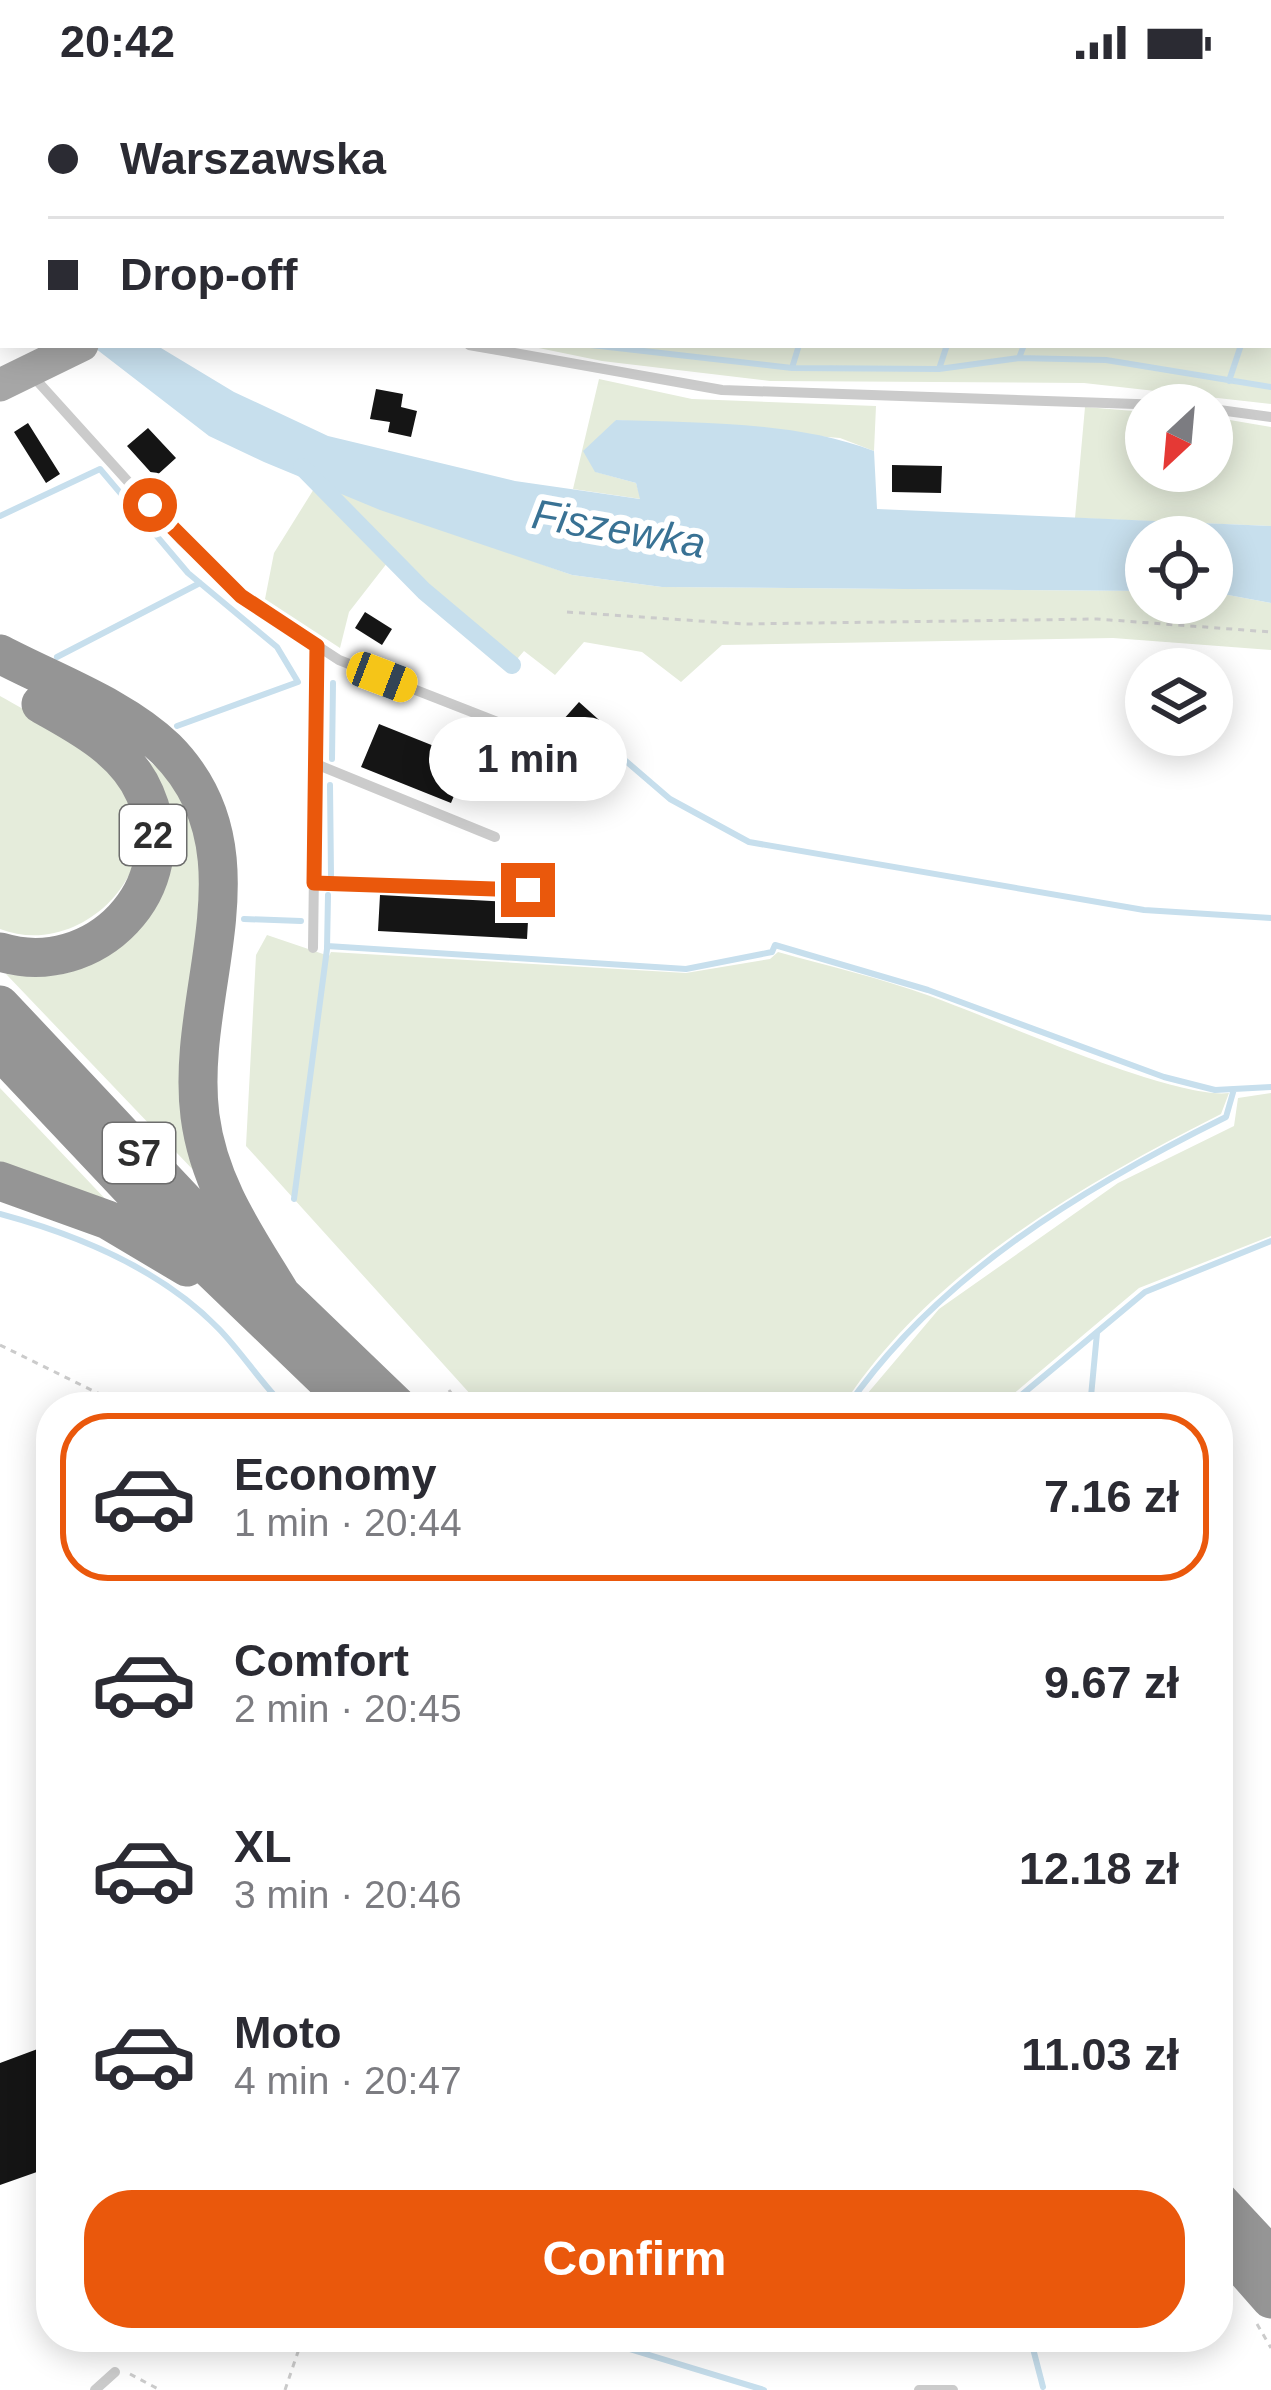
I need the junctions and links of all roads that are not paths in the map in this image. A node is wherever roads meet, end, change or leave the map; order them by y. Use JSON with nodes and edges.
{"nodes":[{"id":1,"x":74,"y":348,"type":"edge"},
{"id":2,"x":486,"y":348,"type":"edge"},
{"id":3,"x":14,"y":378,"type":"edge"},
{"id":4,"x":1125,"y":404,"type":"edge"},
{"id":5,"x":1233,"y":412,"type":"edge"},
{"id":6,"x":1271,"y":417,"type":"edge"},
{"id":7,"x":317,"y":646,"type":"junction"},
{"id":8,"x":0,"y":654,"type":"edge"},
{"id":9,"x":0,"y":681,"type":"edge"},
{"id":10,"x":316,"y":764,"type":"junction"},
{"id":11,"x":568,"y":772,"type":"dead end"},
{"id":12,"x":496,"y":837,"type":"dead end"},
{"id":13,"x":314,"y":883,"type":"junction"},
{"id":14,"x":528,"y":890,"type":"dead end"},
{"id":15,"x":313,"y":948,"type":"dead end"},
{"id":16,"x":0,"y":952,"type":"edge"},
{"id":17,"x":0,"y":1005,"type":"edge"},
{"id":18,"x":0,"y":1050,"type":"edge"},
{"id":19,"x":0,"y":1181,"type":"edge"},
{"id":20,"x":265,"y":1300,"type":"junction"},
{"id":21,"x":342,"y":1392,"type":"edge"},
{"id":22,"x":379,"y":1392,"type":"edge"},
{"id":23,"x":1233,"y":2216,"type":"edge"},
{"id":24,"x":1233,"y":2256,"type":"edge"},
{"id":25,"x":1271,"y":2257,"type":"edge"},
{"id":26,"x":1271,"y":2299,"type":"edge"},
{"id":27,"x":115,"y":2372,"type":"road end"},
{"id":28,"x":94,"y":2390,"type":"edge"},
{"id":29,"x":919,"y":2390,"type":"edge"},
{"id":30,"x":953,"y":2390,"type":"edge"}],
"edges":[{"from":1,"to":3,"type":"main road"},
{"from":2,"to":4,"type":"lane"},
{"from":3,"to":7,"type":"lane"},
{"from":5,"to":6,"type":"lane"},
{"from":7,"to":10,"type":"lane"},
{"from":7,"to":11,"type":"lane"},
{"from":8,"to":20,"type":"highway"},
{"from":9,"to":16,"type":"highway","number":"22"},
{"from":10,"to":12,"type":"lane"},
{"from":10,"to":13,"type":"lane"},
{"from":13,"to":14,"type":"lane"},
{"from":13,"to":15,"type":"lane"},
{"from":17,"to":20,"type":"highway","number":"S7"},
{"from":18,"to":20,"type":"highway","number":"S7"},
{"from":19,"to":20,"type":"highway"},
{"from":20,"to":21,"type":"highway","number":"S7"},
{"from":20,"to":22,"type":"highway","number":"S7"},
{"from":23,"to":25,"type":"highway"},
{"from":24,"to":26,"type":"highway"},
{"from":27,"to":28,"type":"lane"},
{"from":29,"to":30,"type":"lane"}]}
